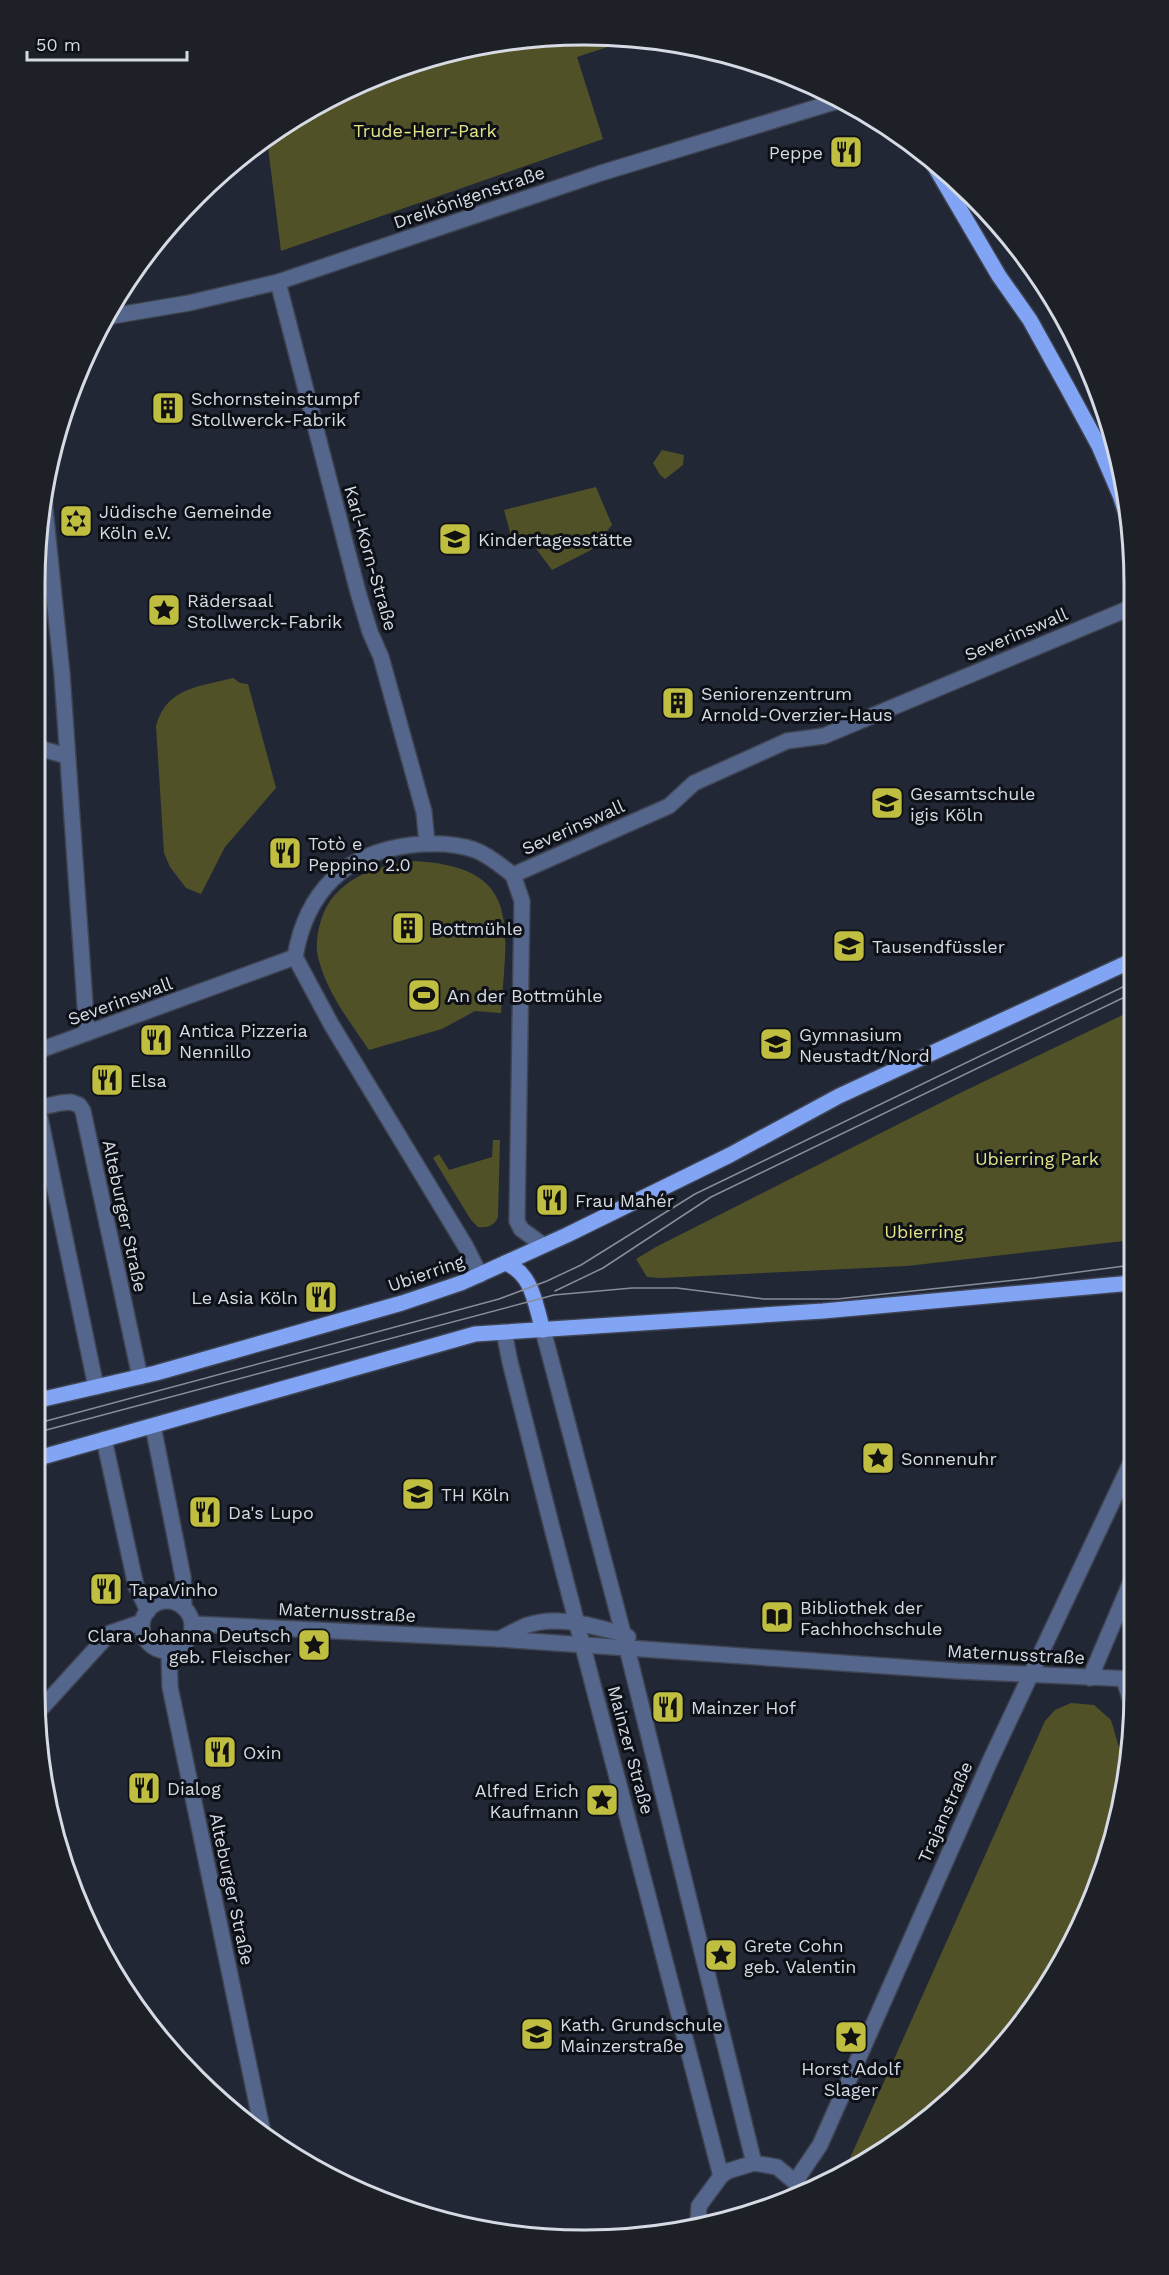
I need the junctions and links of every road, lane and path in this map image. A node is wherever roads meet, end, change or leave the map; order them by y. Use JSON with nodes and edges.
{"nodes":[{"id":1,"x":828,"y":104,"type":"edge"},
{"id":2,"x":945,"y":183,"type":"edge"},
{"id":3,"x":278,"y":282,"type":"junction"},
{"id":4,"x":117,"y":315,"type":"edge"},
{"id":5,"x":1115,"y":487,"type":"edge"},
{"id":6,"x":48,"y":534,"type":"edge"},
{"id":7,"x":1124,"y":611,"type":"edge"},
{"id":8,"x":45,"y":750,"type":"edge"},
{"id":9,"x":67,"y":756,"type":"junction"},
{"id":10,"x":427,"y":843,"type":"junction"},
{"id":11,"x":513,"y":875,"type":"junction"},
{"id":12,"x":295,"y":957,"type":"junction"},
{"id":13,"x":1124,"y":964,"type":"edge"},
{"id":14,"x":87,"y":1033,"type":"junction"},
{"id":15,"x":45,"y":1048,"type":"edge"},
{"id":16,"x":45,"y":1105,"type":"edge"},
{"id":17,"x":45,"y":1144,"type":"edge"},
{"id":18,"x":543,"y":1245,"type":"junction"},
{"id":19,"x":505,"y":1263,"type":"junction"},
{"id":20,"x":480,"y":1275,"type":"junction"},
{"id":21,"x":1124,"y":1284,"type":"edge"},
{"id":22,"x":543,"y":1330,"type":"junction"},
{"id":23,"x":504,"y":1332,"type":"junction"},
{"id":24,"x":140,"y":1377,"type":"junction"},
{"id":25,"x":96,"y":1387,"type":"junction"},
{"id":26,"x":45,"y":1399,"type":"edge"},
{"id":27,"x":153,"y":1426,"type":"junction"},
{"id":28,"x":104,"y":1439,"type":"junction"},
{"id":29,"x":45,"y":1456,"type":"edge"},
{"id":30,"x":1124,"y":1475,"type":"edge"},
{"id":31,"x":1124,"y":1598,"type":"edge"},
{"id":32,"x":184,"y":1608,"type":"junction"},
{"id":33,"x":145,"y":1616,"type":"junction"},
{"id":34,"x":578,"y":1623,"type":"junction"},
{"id":35,"x":193,"y":1624,"type":"junction"},
{"id":36,"x":499,"y":1639,"type":"junction"},
{"id":37,"x":625,"y":1641,"type":"junction"},
{"id":38,"x":584,"y":1645,"type":"junction"},
{"id":39,"x":169,"y":1651,"type":"junction"},
{"id":40,"x":1032,"y":1676,"type":"junction"},
{"id":41,"x":1090,"y":1677,"type":"junction"},
{"id":42,"x":1124,"y":1679,"type":"edge"},
{"id":43,"x":45,"y":1705,"type":"edge"},
{"id":44,"x":261,"y":2122,"type":"edge"},
{"id":45,"x":754,"y":2163,"type":"junction"},
{"id":46,"x":721,"y":2176,"type":"junction"},
{"id":47,"x":801,"y":2184,"type":"edge"},
{"id":48,"x":797,"y":2186,"type":"edge"},
{"id":49,"x":698,"y":2218,"type":"edge"}],
"edges":[{"from":1,"to":3,"type":"street","name":"Dreikönigenstraße"},
{"from":2,"to":5,"type":"main road"},
{"from":3,"to":4,"type":"street","name":"Dreikönigenstraße"},
{"from":3,"to":10,"type":"street","name":"Karl-Korn-Straße"},
{"from":6,"to":9,"type":"street"},
{"from":7,"to":11,"type":"street","name":"Severinswall"},
{"from":8,"to":9,"type":"street"},
{"from":9,"to":14,"type":"street"},
{"from":10,"to":11,"type":"street","name":"Severinswall"},
{"from":10,"to":12,"type":"street","name":"Severinswall"},
{"from":11,"to":18,"type":"street"},
{"from":12,"to":14,"type":"street","name":"Severinswall"},
{"from":12,"to":20,"type":"street"},
{"from":13,"to":18,"type":"main road","name":"Ubierring"},
{"from":14,"to":15,"type":"street","name":"Severinswall"},
{"from":16,"to":24,"type":"street","name":"Alteburger Straße"},
{"from":17,"to":25,"type":"street","name":"Alteburger Straße"},
{"from":18,"to":19,"type":"main road","name":"Ubierring"},
{"from":19,"to":20,"type":"main road","name":"Ubierring"},
{"from":19,"to":22,"type":"main road"},
{"from":20,"to":24,"type":"main road","name":"Ubierring"},
{"from":21,"to":22,"type":"main road"},
{"from":22,"to":23,"type":"main road"},
{"from":22,"to":37,"type":"street","name":"Mainzer Straße"},
{"from":23,"to":27,"type":"main road"},
{"from":23,"to":34,"type":"street","name":"Mainzer Straße"},
{"from":24,"to":25,"type":"main road","name":"Ubierring"},
{"from":25,"to":26,"type":"main road","name":"Ubierring"},
{"from":27,"to":28,"type":"main road"},
{"from":27,"to":32,"type":"street"},
{"from":28,"to":29,"type":"main road"},
{"from":28,"to":33,"type":"street"},
{"from":30,"to":40,"type":"street","name":"Trajanstraße"},
{"from":31,"to":41,"type":"street"},
{"from":32,"to":33,"type":"street"},
{"from":32,"to":35,"type":"street"},
{"from":33,"to":39,"type":"street"},
{"from":33,"to":43,"type":"street"},
{"from":34,"to":36,"type":"street","name":"Maternusstraße"},
{"from":34,"to":37,"type":"street","name":"Maternusstraße"},
{"from":34,"to":38,"type":"street","name":"Mainzer Straße"},
{"from":35,"to":36,"type":"street","name":"Maternusstraße"},
{"from":35,"to":39,"type":"street"},
{"from":36,"to":38,"type":"street","name":"Maternusstraße"},
{"from":37,"to":38,"type":"street","name":"Maternusstraße"},
{"from":37,"to":40,"type":"street","name":"Maternusstraße"},
{"from":37,"to":45,"type":"street","name":"Mainzer Straße"},
{"from":38,"to":46,"type":"street","name":"Mainzer Straße"},
{"from":39,"to":44,"type":"street","name":"Alteburger Straße"},
{"from":40,"to":41,"type":"street","name":"Maternusstraße"},
{"from":40,"to":47,"type":"street","name":"Trajanstraße"},
{"from":41,"to":42,"type":"street","name":"Maternusstraße"},
{"from":45,"to":46,"type":"street"},
{"from":45,"to":48,"type":"street"},
{"from":46,"to":49,"type":"street"}]}
